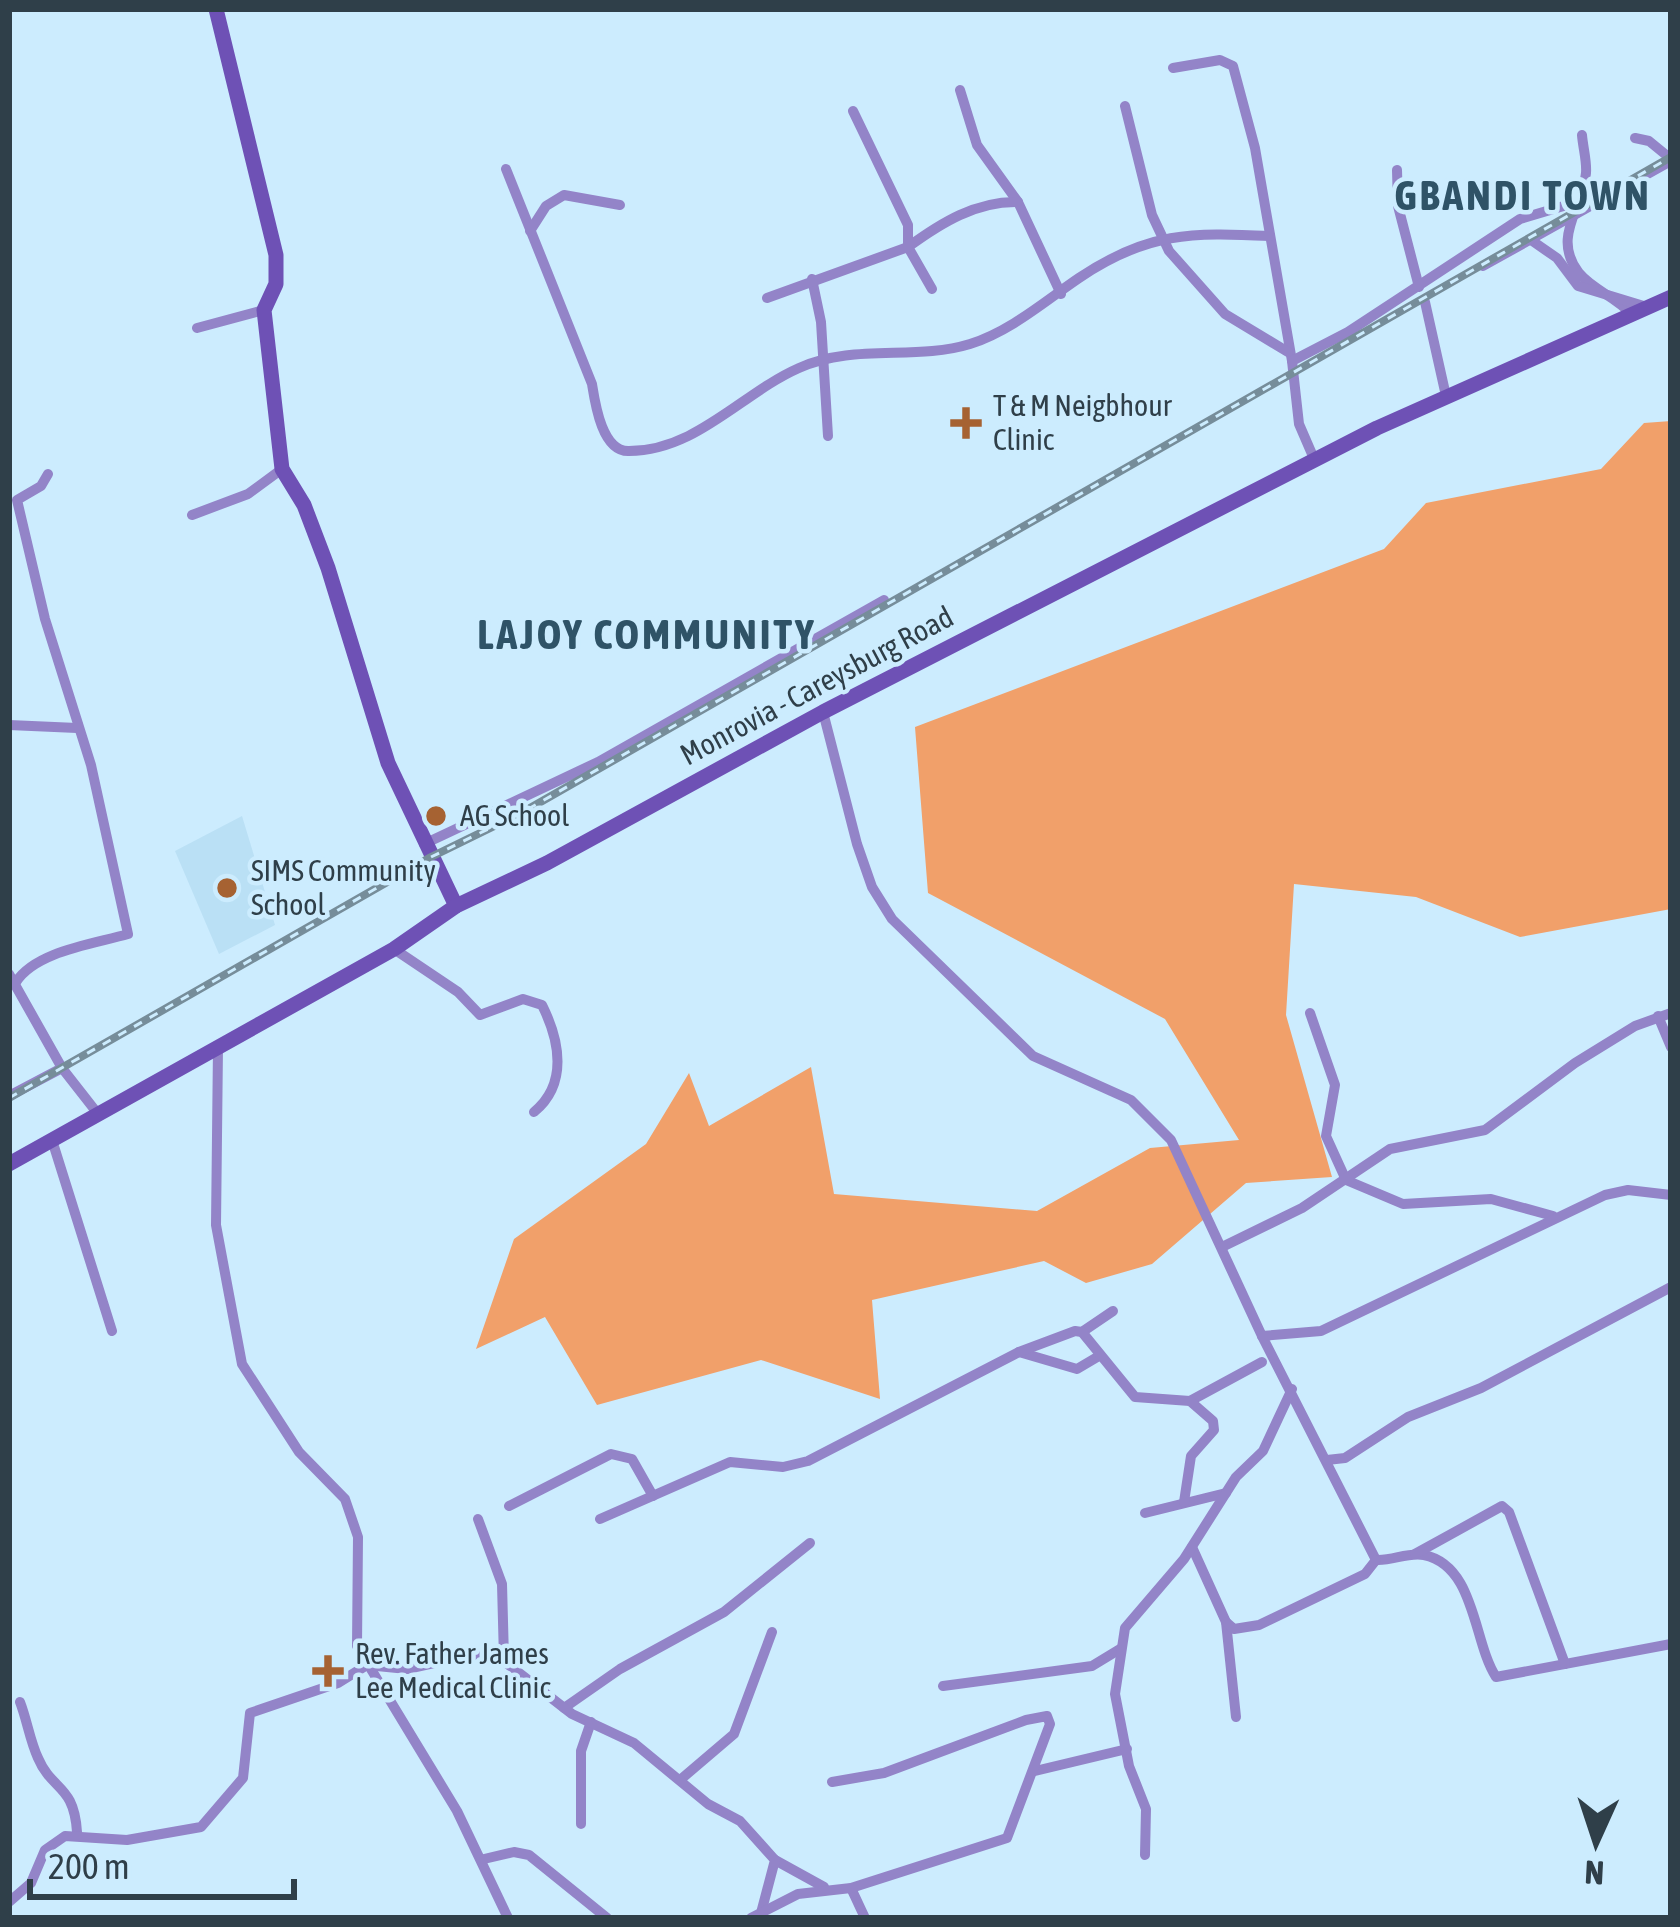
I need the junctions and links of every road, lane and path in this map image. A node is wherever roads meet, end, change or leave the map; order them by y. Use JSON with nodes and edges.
{"nodes":[{"id":1,"x":216,"y":9,"type":"edge"},
{"id":2,"x":1173,"y":68,"type":"dead end"},
{"id":3,"x":960,"y":90,"type":"dead end"},
{"id":4,"x":1125,"y":106,"type":"dead end"},
{"id":5,"x":853,"y":111,"type":"dead end"},
{"id":6,"x":1582,"y":135,"type":"dead end"},
{"id":7,"x":1635,"y":138,"type":"dead end"},
{"id":8,"x":1671,"y":160,"type":"edge"},
{"id":9,"x":506,"y":169,"type":"dead end"},
{"id":10,"x":1397,"y":170,"type":"dead end"},
{"id":11,"x":1018,"y":202,"type":"junction"},
{"id":12,"x":1576,"y":202,"type":"junction"},
{"id":13,"x":620,"y":205,"type":"dead end"},
{"id":14,"x":1571,"y":217,"type":"junction"},
{"id":15,"x":530,"y":231,"type":"junction"},
{"id":16,"x":1162,"y":236,"type":"junction"},
{"id":17,"x":1270,"y":236,"type":"junction"},
{"id":18,"x":1531,"y":240,"type":"junction"},
{"id":19,"x":908,"y":247,"type":"junction"},
{"id":20,"x":1483,"y":266,"type":"dead end"},
{"id":21,"x":812,"y":279,"type":"junction"},
{"id":22,"x":1418,"y":287,"type":"junction"},
{"id":23,"x":932,"y":289,"type":"dead end"},
{"id":24,"x":1061,"y":294,"type":"junction"},
{"id":25,"x":1614,"y":295,"type":"junction"},
{"id":26,"x":1671,"y":297,"type":"edge"},
{"id":27,"x":767,"y":298,"type":"dead end"},
{"id":28,"x":1425,"y":302,"type":"dead end"},
{"id":29,"x":263,"y":310,"type":"junction"},
{"id":30,"x":1639,"y":311,"type":"junction"},
{"id":31,"x":196,"y":328,"type":"dead end"},
{"id":32,"x":822,"y":359,"type":"junction"},
{"id":33,"x":1292,"y":361,"type":"junction"},
{"id":34,"x":1446,"y":396,"type":"junction"},
{"id":35,"x":828,"y":436,"type":"dead end"},
{"id":36,"x":1315,"y":461,"type":"junction"},
{"id":37,"x":282,"y":469,"type":"junction"},
{"id":38,"x":48,"y":474,"type":"dead end"},
{"id":39,"x":192,"y":515,"type":"dead end"},
{"id":40,"x":884,"y":600,"type":"dead end"},
{"id":41,"x":823,"y":712,"type":"junction"},
{"id":42,"x":13,"y":723,"type":"edge"},
{"id":43,"x":76,"y":728,"type":"junction"},
{"id":44,"x":424,"y":844,"type":"junction"},
{"id":45,"x":456,"y":907,"type":"junction"},
{"id":46,"x":394,"y":949,"type":"junction"},
{"id":47,"x":12,"y":978,"type":"edge"},
{"id":48,"x":1310,"y":1013,"type":"dead end"},
{"id":49,"x":1664,"y":1014,"type":"edge"},
{"id":50,"x":218,"y":1047,"type":"junction"},
{"id":51,"x":1671,"y":1047,"type":"edge"},
{"id":52,"x":62,"y":1068,"type":"junction"},
{"id":53,"x":9,"y":1096,"type":"edge"},
{"id":54,"x":534,"y":1112,"type":"dead end"},
{"id":55,"x":98,"y":1114,"type":"junction"},
{"id":56,"x":52,"y":1140,"type":"junction"},
{"id":57,"x":9,"y":1164,"type":"edge"},
{"id":58,"x":1346,"y":1180,"type":"junction"},
{"id":59,"x":1671,"y":1195,"type":"edge"},
{"id":60,"x":1547,"y":1218,"type":"junction"},
{"id":61,"x":1222,"y":1247,"type":"junction"},
{"id":62,"x":1671,"y":1287,"type":"edge"},
{"id":63,"x":1113,"y":1311,"type":"dead end"},
{"id":64,"x":112,"y":1331,"type":"dead end"},
{"id":65,"x":1082,"y":1332,"type":"junction"},
{"id":66,"x":1262,"y":1336,"type":"junction"},
{"id":67,"x":1018,"y":1352,"type":"junction"},
{"id":68,"x":1099,"y":1355,"type":"junction"},
{"id":69,"x":1262,"y":1362,"type":"dead end"},
{"id":70,"x":1292,"y":1389,"type":"junction"},
{"id":71,"x":1190,"y":1401,"type":"junction"},
{"id":72,"x":1328,"y":1460,"type":"junction"},
{"id":73,"x":1226,"y":1493,"type":"junction"},
{"id":74,"x":653,"y":1496,"type":"junction"},
{"id":75,"x":1184,"y":1502,"type":"junction"},
{"id":76,"x":509,"y":1506,"type":"dead end"},
{"id":77,"x":1145,"y":1514,"type":"dead end"},
{"id":78,"x":478,"y":1519,"type":"dead end"},
{"id":79,"x":600,"y":1519,"type":"dead end"},
{"id":80,"x":810,"y":1543,"type":"dead end"},
{"id":81,"x":1192,"y":1547,"type":"junction"},
{"id":82,"x":1415,"y":1554,"type":"junction"},
{"id":83,"x":1376,"y":1559,"type":"junction"},
{"id":84,"x":1226,"y":1622,"type":"junction"},
{"id":85,"x":772,"y":1632,"type":"dead end"},
{"id":86,"x":1671,"y":1645,"type":"edge"},
{"id":87,"x":1120,"y":1649,"type":"junction"},
{"id":88,"x":504,"y":1658,"type":"junction"},
{"id":89,"x":1565,"y":1664,"type":"junction"},
{"id":90,"x":367,"y":1666,"type":"junction"},
{"id":91,"x":943,"y":1687,"type":"dead end"},
{"id":92,"x":20,"y":1702,"type":"dead end"},
{"id":93,"x":564,"y":1708,"type":"junction"},
{"id":94,"x":1236,"y":1717,"type":"dead end"},
{"id":95,"x":591,"y":1722,"type":"junction"},
{"id":96,"x":1127,"y":1749,"type":"junction"},
{"id":97,"x":1035,"y":1771,"type":"junction"},
{"id":98,"x":680,"y":1780,"type":"junction"},
{"id":99,"x":832,"y":1782,"type":"dead end"},
{"id":100,"x":581,"y":1824,"type":"dead end"},
{"id":101,"x":77,"y":1832,"type":"junction"},
{"id":102,"x":1145,"y":1855,"type":"dead end"},
{"id":103,"x":484,"y":1859,"type":"junction"},
{"id":104,"x":775,"y":1860,"type":"junction"},
{"id":105,"x":825,"y":1888,"type":"junction"},
{"id":106,"x":851,"y":1888,"type":"junction"},
{"id":107,"x":9,"y":1902,"type":"edge"},
{"id":108,"x":756,"y":1916,"type":"edge"},
{"id":109,"x":508,"y":1918,"type":"edge"},
{"id":110,"x":607,"y":1918,"type":"edge"},
{"id":111,"x":865,"y":1918,"type":"edge"}],
"edges":[{"from":1,"to":29,"type":"main road"},
{"from":2,"to":17,"type":"street"},
{"from":3,"to":11,"type":"street"},
{"from":4,"to":16,"type":"street"},
{"from":5,"to":19,"type":"street"},
{"from":6,"to":12,"type":"street"},
{"from":7,"to":8,"type":"street"},
{"from":8,"to":14,"type":"street"},
{"from":9,"to":15,"type":"street"},
{"from":10,"to":22,"type":"street"},
{"from":11,"to":19,"type":"street"},
{"from":11,"to":24,"type":"street"},
{"from":12,"to":14,"type":"street"},
{"from":12,"to":22,"type":"street"},
{"from":13,"to":15,"type":"street"},
{"from":14,"to":18,"type":"street"},
{"from":14,"to":25,"type":"street"},
{"from":15,"to":32,"type":"street"},
{"from":16,"to":17,"type":"street"},
{"from":16,"to":24,"type":"street"},
{"from":16,"to":33,"type":"street"},
{"from":17,"to":33,"type":"street"},
{"from":18,"to":20,"type":"street"},
{"from":18,"to":25,"type":"street"},
{"from":19,"to":21,"type":"street"},
{"from":19,"to":23,"type":"street"},
{"from":21,"to":27,"type":"street"},
{"from":21,"to":32,"type":"street"},
{"from":22,"to":33,"type":"street"},
{"from":24,"to":32,"type":"street"},
{"from":25,"to":30,"type":"street"},
{"from":26,"to":30,"type":"main road","name":"Monrovia - Careysburg Road"},
{"from":28,"to":34,"type":"street"},
{"from":29,"to":31,"type":"street"},
{"from":29,"to":37,"type":"main road"},
{"from":30,"to":34,"type":"main road","name":"Monrovia - Careysburg Road"},
{"from":32,"to":35,"type":"street"},
{"from":33,"to":36,"type":"street"},
{"from":34,"to":36,"type":"main road","name":"Monrovia - Careysburg Road"},
{"from":36,"to":41,"type":"main road","name":"Monrovia - Careysburg Road"},
{"from":37,"to":39,"type":"street"},
{"from":37,"to":44,"type":"main road"},
{"from":38,"to":43,"type":"street"},
{"from":40,"to":44,"type":"street"},
{"from":41,"to":45,"type":"main road","name":"Monrovia - Careysburg Road"},
{"from":41,"to":61,"type":"street"},
{"from":42,"to":43,"type":"street"},
{"from":43,"to":47,"type":"street"},
{"from":44,"to":45,"type":"main road"},
{"from":45,"to":46,"type":"main road","name":"Monrovia - Careysburg Road"},
{"from":46,"to":50,"type":"main road","name":"Monrovia - Careysburg Road"},
{"from":46,"to":54,"type":"street"},
{"from":47,"to":52,"type":"street"},
{"from":48,"to":58,"type":"street"},
{"from":49,"to":51,"type":"street"},
{"from":49,"to":58,"type":"street"},
{"from":50,"to":55,"type":"main road","name":"Monrovia - Careysburg Road"},
{"from":50,"to":90,"type":"street"},
{"from":52,"to":53,"type":"street"},
{"from":52,"to":55,"type":"street"},
{"from":55,"to":56,"type":"main road","name":"Monrovia - Careysburg Road"},
{"from":56,"to":57,"type":"main road","name":"Monrovia - Careysburg Road"},
{"from":56,"to":64,"type":"street"},
{"from":58,"to":60,"type":"street"},
{"from":58,"to":61,"type":"street"},
{"from":59,"to":60,"type":"street"},
{"from":60,"to":66,"type":"street"},
{"from":61,"to":66,"type":"street"},
{"from":62,"to":72,"type":"street"},
{"from":63,"to":65,"type":"street"},
{"from":65,"to":67,"type":"street"},
{"from":65,"to":68,"type":"street"},
{"from":66,"to":70,"type":"street"},
{"from":67,"to":68,"type":"street"},
{"from":67,"to":74,"type":"street"},
{"from":68,"to":71,"type":"street"},
{"from":69,"to":71,"type":"street"},
{"from":70,"to":72,"type":"street"},
{"from":70,"to":73,"type":"street"},
{"from":71,"to":75,"type":"street"},
{"from":72,"to":83,"type":"street"},
{"from":73,"to":75,"type":"street"},
{"from":73,"to":81,"type":"street"},
{"from":74,"to":76,"type":"street"},
{"from":74,"to":79,"type":"street"},
{"from":75,"to":77,"type":"street"},
{"from":78,"to":88,"type":"street"},
{"from":80,"to":93,"type":"street"},
{"from":81,"to":84,"type":"street"},
{"from":81,"to":87,"type":"street"},
{"from":82,"to":83,"type":"street"},
{"from":82,"to":89,"type":"street"},
{"from":82,"to":89,"type":"street"},
{"from":83,"to":84,"type":"street"},
{"from":84,"to":94,"type":"street"},
{"from":85,"to":98,"type":"street"},
{"from":86,"to":89,"type":"street"},
{"from":87,"to":91,"type":"street"},
{"from":87,"to":96,"type":"street"},
{"from":88,"to":90,"type":"street"},
{"from":88,"to":93,"type":"street"},
{"from":90,"to":101,"type":"street"},
{"from":90,"to":103,"type":"street"},
{"from":92,"to":101,"type":"street"},
{"from":93,"to":95,"type":"street"},
{"from":95,"to":98,"type":"street"},
{"from":95,"to":100,"type":"street"},
{"from":96,"to":97,"type":"street"},
{"from":96,"to":102,"type":"street"},
{"from":97,"to":99,"type":"street"},
{"from":97,"to":106,"type":"street"},
{"from":98,"to":104,"type":"street"},
{"from":101,"to":107,"type":"street"},
{"from":103,"to":109,"type":"street"},
{"from":103,"to":110,"type":"street"},
{"from":104,"to":105,"type":"street"},
{"from":104,"to":108,"type":"street"},
{"from":105,"to":106,"type":"street"},
{"from":105,"to":108,"type":"street"},
{"from":106,"to":111,"type":"street"}]}
